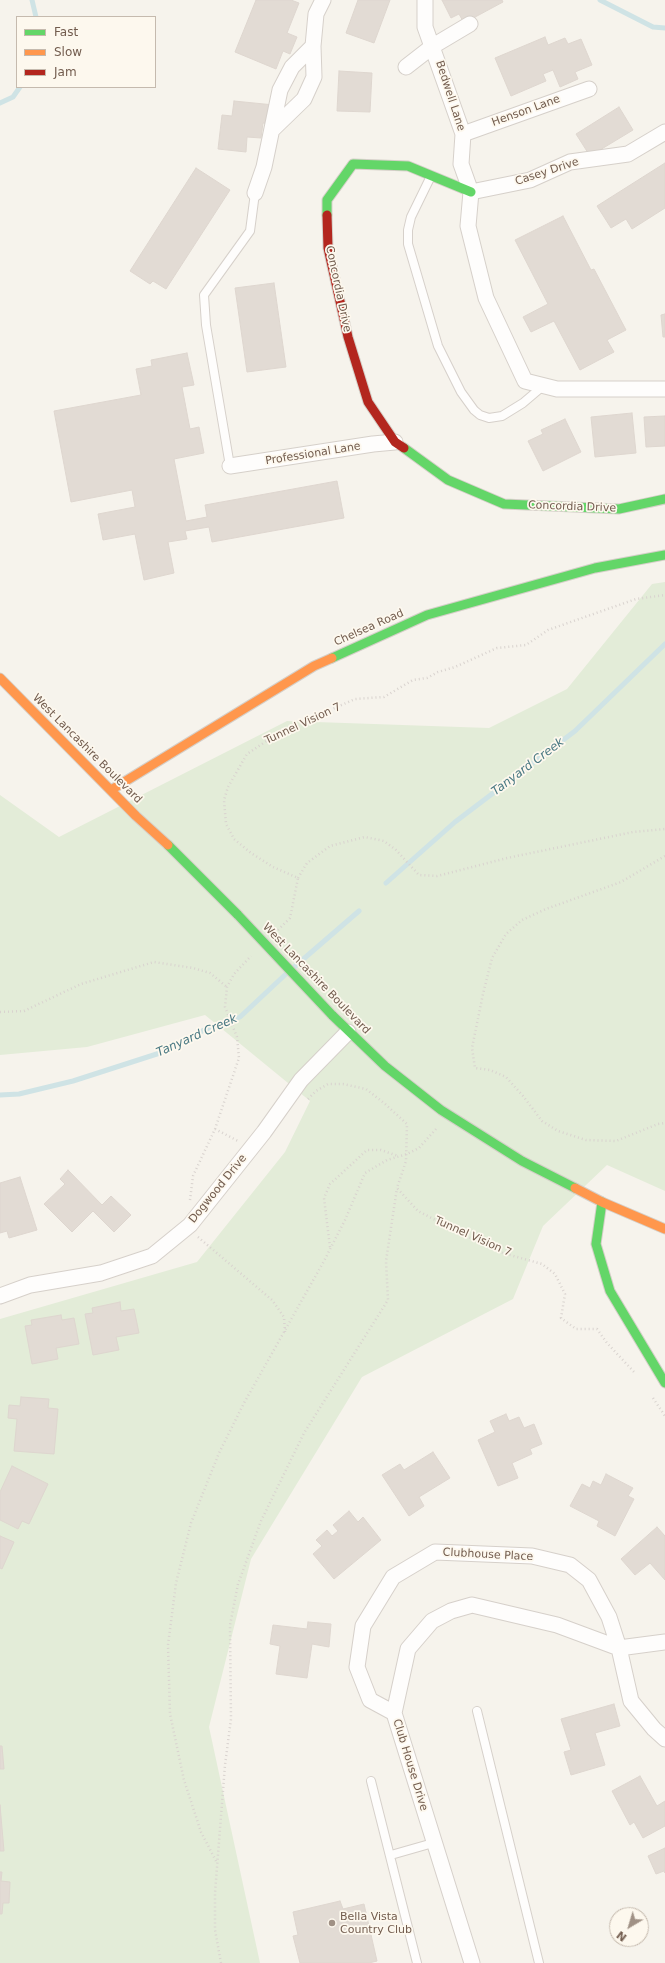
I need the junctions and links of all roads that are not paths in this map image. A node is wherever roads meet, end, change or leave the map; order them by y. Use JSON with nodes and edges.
{"nodes":[{"id":1,"x":323,"y":0,"type":"edge"},
{"id":2,"x":425,"y":0,"type":"edge"},
{"id":3,"x":470,"y":24,"type":"dead end"},
{"id":4,"x":313,"y":46,"type":"junction"},
{"id":5,"x":433,"y":46,"type":"junction"},
{"id":6,"x":406,"y":67,"type":"dead end"},
{"id":7,"x":589,"y":89,"type":"dead end"},
{"id":8,"x":273,"y":129,"type":"junction"},
{"id":9,"x":665,"y":132,"type":"edge"},
{"id":10,"x":463,"y":134,"type":"junction"},
{"id":11,"x":431,"y":175,"type":"junction"},
{"id":12,"x":471,"y":192,"type":"junction"},
{"id":13,"x":255,"y":193,"type":"joint"},
{"id":14,"x":543,"y":386,"type":"junction"},
{"id":15,"x":665,"y":389,"type":"edge"},
{"id":16,"x":395,"y":442,"type":"junction"},
{"id":17,"x":230,"y":466,"type":"joint"},
{"id":18,"x":665,"y":499,"type":"edge"},
{"id":19,"x":665,"y":555,"type":"edge"},
{"id":20,"x":0,"y":678,"type":"edge"},
{"id":21,"x":111,"y":790,"type":"junction"},
{"id":22,"x":348,"y":1032,"type":"junction"},
{"id":23,"x":602,"y":1202,"type":"junction"},
{"id":24,"x":665,"y":1229,"type":"edge"},
{"id":25,"x":0,"y":1296,"type":"edge"},
{"id":26,"x":665,"y":1383,"type":"edge"},
{"id":27,"x":665,"y":1642,"type":"edge"},
{"id":28,"x":619,"y":1648,"type":"junction"},
{"id":29,"x":478,"y":1711,"type":"dead end"},
{"id":30,"x":394,"y":1713,"type":"junction"},
{"id":31,"x":665,"y":1739,"type":"edge"},
{"id":32,"x":371,"y":1781,"type":"dead end"},
{"id":33,"x":433,"y":1844,"type":"junction"},
{"id":34,"x":391,"y":1855,"type":"junction"},
{"id":35,"x":417,"y":1963,"type":"edge"},
{"id":36,"x":472,"y":1963,"type":"edge"},
{"id":37,"x":539,"y":1963,"type":"edge"}],
"edges":[{"from":1,"to":4,"type":"street"},
{"from":2,"to":5,"type":"street","name":"Bedwell Lane"},
{"from":3,"to":5,"type":"street"},
{"from":4,"to":8,"type":"street"},
{"from":4,"to":8,"type":"street"},
{"from":5,"to":6,"type":"street"},
{"from":5,"to":10,"type":"street","name":"Bedwell Lane"},
{"from":7,"to":10,"type":"street","name":"Henson Lane"},
{"from":8,"to":13,"type":"street"},
{"from":9,"to":12,"type":"street","name":"Casey Drive"},
{"from":10,"to":12,"type":"street","name":"Bedwell Lane"},
{"from":11,"to":12,"type":"street","name":"Concordia Drive"},
{"from":11,"to":14,"type":"lane"},
{"from":11,"to":16,"type":"street","name":"Concordia Drive"},
{"from":12,"to":14,"type":"street"},
{"from":13,"to":17,"type":"lane"},
{"from":14,"to":15,"type":"street"},
{"from":16,"to":17,"type":"street","name":"Professional Lane"},
{"from":16,"to":18,"type":"street","name":"Concordia Drive"},
{"from":19,"to":21,"type":"street","name":"Chelsea Road"},
{"from":20,"to":21,"type":"street","name":"West Lancashire Boulevard"},
{"from":21,"to":22,"type":"street","name":"West Lancashire Boulevard","bridge":true},
{"from":22,"to":23,"type":"street","name":"West Lancashire Boulevard"},
{"from":22,"to":25,"type":"street","name":"Dogwood Drive"},
{"from":23,"to":24,"type":"street","name":"West Lancashire Boulevard"},
{"from":23,"to":26,"type":"street"},
{"from":27,"to":28,"type":"street","name":"Club House Drive"},
{"from":28,"to":30,"type":"street","name":"Club House Drive"},
{"from":28,"to":30,"type":"street","name":"Clubhouse Place"},
{"from":28,"to":31,"type":"street","name":"Clubhouse Place"},
{"from":29,"to":37,"type":"lane"},
{"from":30,"to":33,"type":"street","name":"Club House Drive"},
{"from":32,"to":34,"type":"lane"},
{"from":33,"to":34,"type":"lane"},
{"from":33,"to":36,"type":"street","name":"Club House Drive"},
{"from":34,"to":35,"type":"lane"}]}
